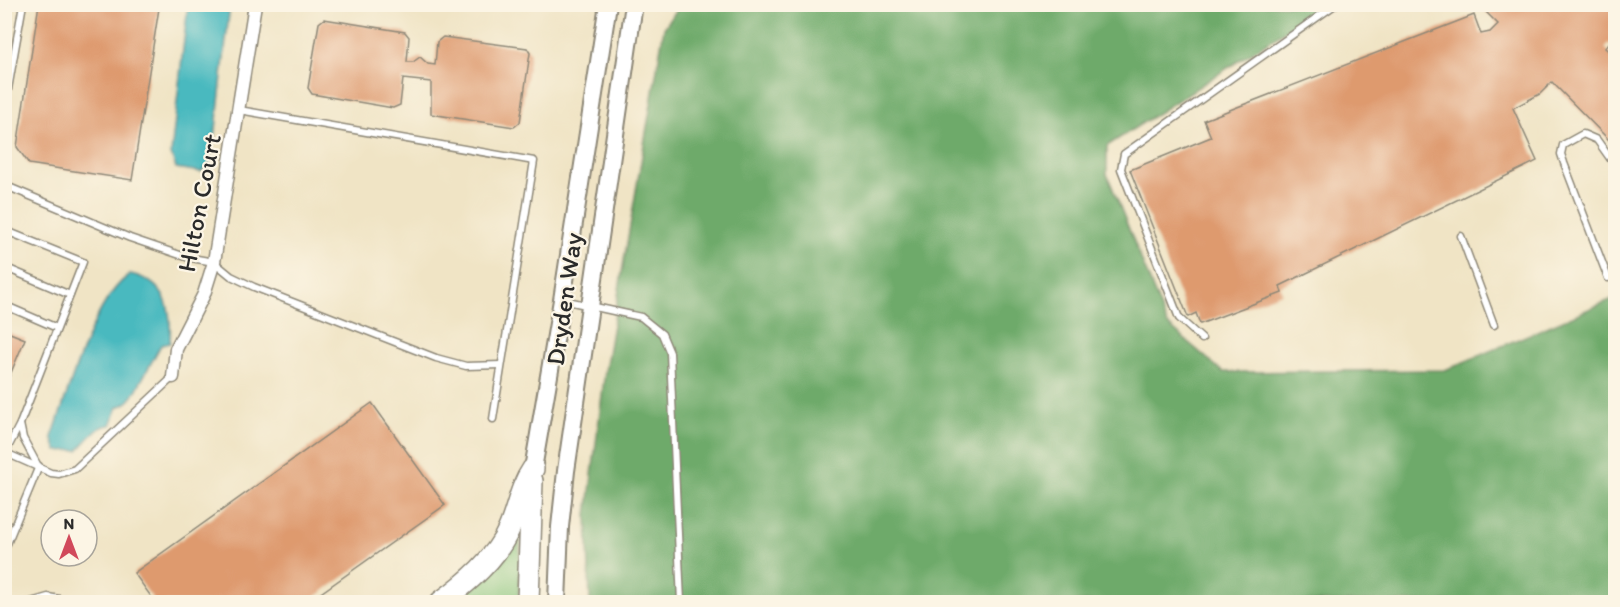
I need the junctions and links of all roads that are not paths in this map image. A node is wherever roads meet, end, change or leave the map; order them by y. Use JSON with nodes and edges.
{"nodes":[{"id":1,"x":23,"y":4,"type":"edge"},
{"id":2,"x":255,"y":4,"type":"edge"},
{"id":3,"x":608,"y":4,"type":"edge"},
{"id":4,"x":634,"y":4,"type":"edge"},
{"id":5,"x":1336,"y":4,"type":"edge"},
{"id":6,"x":239,"y":110,"type":"junction"},
{"id":7,"x":4,"y":112,"type":"edge"},
{"id":8,"x":1614,"y":164,"type":"edge"},
{"id":9,"x":4,"y":185,"type":"edge"},
{"id":10,"x":4,"y":230,"type":"edge"},
{"id":11,"x":1461,"y":236,"type":"dead end"},
{"id":12,"x":214,"y":262,"type":"junction"},
{"id":13,"x":4,"y":267,"type":"edge"},
{"id":14,"x":1608,"y":278,"type":"dead end"},
{"id":15,"x":70,"y":295,"type":"junction"},
{"id":16,"x":562,"y":300,"type":"junction"},
{"id":17,"x":589,"y":303,"type":"junction"},
{"id":18,"x":4,"y":305,"type":"edge"},
{"id":19,"x":1494,"y":325,"type":"dead end"},
{"id":20,"x":57,"y":328,"type":"junction"},
{"id":21,"x":1202,"y":339,"type":"dead end"},
{"id":22,"x":501,"y":365,"type":"junction"},
{"id":23,"x":172,"y":377,"type":"joint"},
{"id":24,"x":493,"y":419,"type":"dead end"},
{"id":25,"x":20,"y":424,"type":"junction"},
{"id":26,"x":5,"y":454,"type":"edge"},
{"id":27,"x":39,"y":466,"type":"junction"},
{"id":28,"x":533,"y":469,"type":"junction"},
{"id":29,"x":4,"y":551,"type":"edge"},
{"id":30,"x":59,"y":599,"type":"dead end"},
{"id":31,"x":557,"y":602,"type":"edge"},
{"id":32,"x":31,"y":603,"type":"edge"},
{"id":33,"x":441,"y":603,"type":"edge"},
{"id":34,"x":528,"y":603,"type":"edge"},
{"id":35,"x":681,"y":603,"type":"edge"}],
"edges":[{"from":1,"to":7,"type":"lane"},
{"from":2,"to":6,"type":"street","name":"Hilton Court"},
{"from":3,"to":16,"type":"street","name":"Dryden Way"},
{"from":4,"to":17,"type":"street","name":"Dryden Way"},
{"from":5,"to":21,"type":"lane"},
{"from":6,"to":12,"type":"street","name":"Hilton Court"},
{"from":6,"to":22,"type":"lane"},
{"from":8,"to":14,"type":"lane"},
{"from":9,"to":12,"type":"lane"},
{"from":10,"to":15,"type":"lane"},
{"from":11,"to":19,"type":"lane"},
{"from":12,"to":22,"type":"lane"},
{"from":12,"to":23,"type":"street","name":"Hilton Court"},
{"from":13,"to":15,"type":"lane"},
{"from":15,"to":20,"type":"lane"},
{"from":16,"to":17,"type":"lane"},
{"from":16,"to":28,"type":"street","name":"Dryden Way"},
{"from":17,"to":31,"type":"street","name":"Dryden Way"},
{"from":17,"to":35,"type":"lane"},
{"from":18,"to":20,"type":"lane"},
{"from":20,"to":25,"type":"lane"},
{"from":22,"to":24,"type":"lane"},
{"from":23,"to":27,"type":"lane","name":"Hilton Court"},
{"from":25,"to":26,"type":"lane"},
{"from":25,"to":27,"type":"lane"},
{"from":26,"to":27,"type":"lane","name":"Hilton Court"},
{"from":27,"to":29,"type":"lane"},
{"from":28,"to":33,"type":"highway"},
{"from":28,"to":34,"type":"highway"},
{"from":30,"to":32,"type":"lane"}]}
